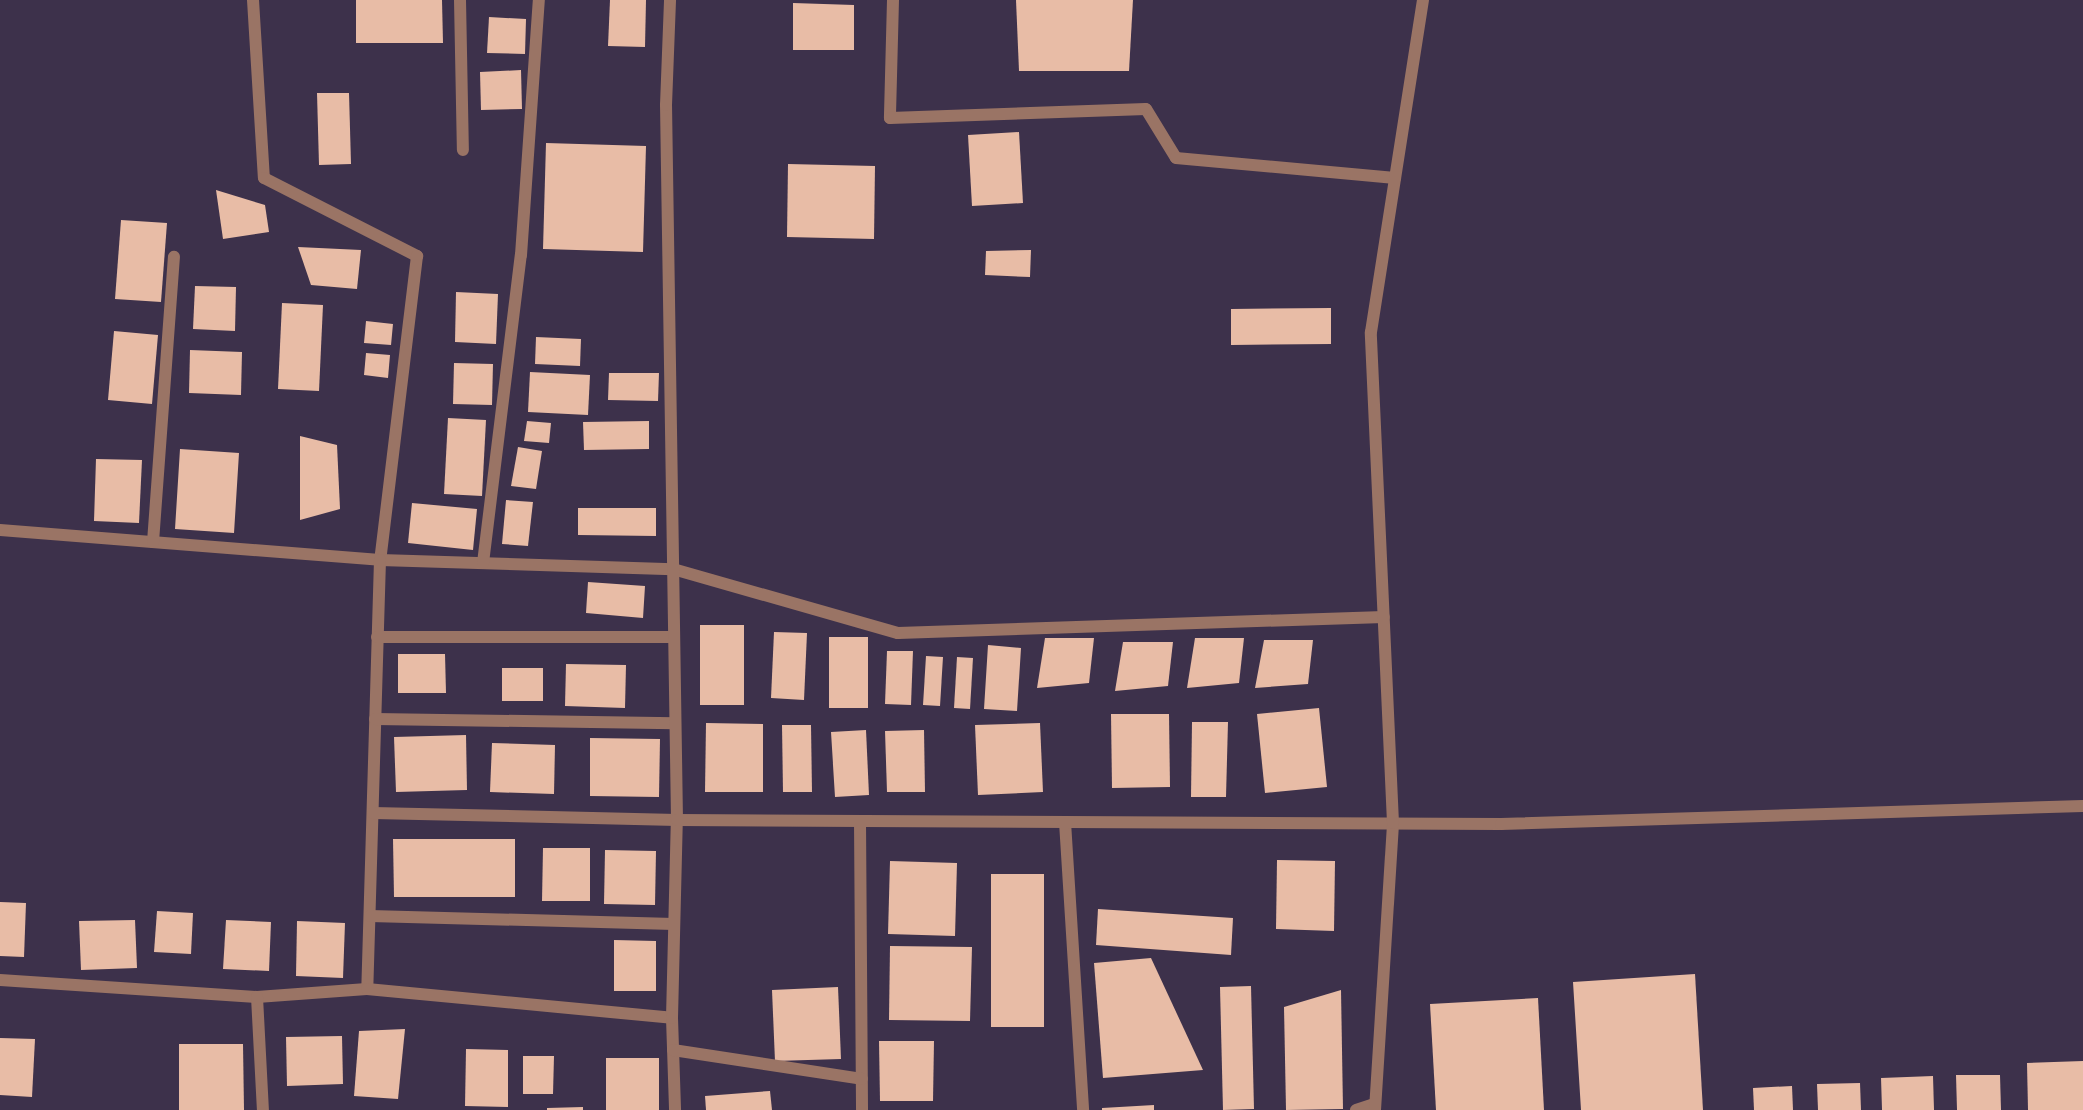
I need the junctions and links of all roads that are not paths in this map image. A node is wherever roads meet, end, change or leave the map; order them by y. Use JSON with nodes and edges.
{"nodes":[{"id":1,"x":253,"y":0,"type":"edge"},
{"id":2,"x":460,"y":0,"type":"edge"},
{"id":3,"x":539,"y":0,"type":"edge"},
{"id":4,"x":670,"y":0,"type":"edge"},
{"id":5,"x":893,"y":0,"type":"edge"},
{"id":6,"x":1423,"y":0,"type":"edge"},
{"id":7,"x":463,"y":150,"type":"dead end"},
{"id":8,"x":1395,"y":178,"type":"junction"},
{"id":9,"x":174,"y":256,"type":"dead end"},
{"id":10,"x":0,"y":530,"type":"edge"},
{"id":11,"x":153,"y":542,"type":"junction"},
{"id":12,"x":380,"y":560,"type":"junction"},
{"id":13,"x":483,"y":563,"type":"junction"},
{"id":14,"x":673,"y":569,"type":"junction"},
{"id":15,"x":1384,"y":617,"type":"junction"},
{"id":16,"x":377,"y":637,"type":"junction"},
{"id":17,"x":674,"y":637,"type":"junction"},
{"id":18,"x":375,"y":719,"type":"junction"},
{"id":19,"x":675,"y":723,"type":"junction"},
{"id":20,"x":2083,"y":806,"type":"edge"},
{"id":21,"x":373,"y":813,"type":"junction"},
{"id":22,"x":677,"y":820,"type":"junction"},
{"id":23,"x":860,"y":821,"type":"junction"},
{"id":24,"x":1065,"y":822,"type":"junction"},
{"id":25,"x":1393,"y":823,"type":"junction"},
{"id":26,"x":370,"y":916,"type":"junction"},
{"id":27,"x":674,"y":924,"type":"junction"},
{"id":28,"x":0,"y":980,"type":"edge"},
{"id":29,"x":367,"y":989,"type":"junction"},
{"id":30,"x":257,"y":997,"type":"junction"},
{"id":31,"x":672,"y":1018,"type":"junction"},
{"id":32,"x":673,"y":1050,"type":"junction"},
{"id":33,"x":862,"y":1079,"type":"junction"},
{"id":34,"x":1375,"y":1107,"type":"edge"},
{"id":35,"x":263,"y":1110,"type":"edge"},
{"id":36,"x":675,"y":1110,"type":"edge"},
{"id":37,"x":862,"y":1110,"type":"edge"},
{"id":38,"x":1083,"y":1110,"type":"edge"},
{"id":39,"x":1356,"y":1110,"type":"edge"}],
"edges":[{"from":1,"to":12,"type":"street"},
{"from":2,"to":7,"type":"street"},
{"from":3,"to":13,"type":"street"},
{"from":4,"to":14,"type":"street"},
{"from":5,"to":8,"type":"street"},
{"from":6,"to":8,"type":"street"},
{"from":8,"to":15,"type":"street"},
{"from":9,"to":11,"type":"street"},
{"from":10,"to":11,"type":"street"},
{"from":11,"to":12,"type":"street"},
{"from":12,"to":13,"type":"street"},
{"from":12,"to":16,"type":"street"},
{"from":13,"to":14,"type":"street"},
{"from":14,"to":15,"type":"street"},
{"from":14,"to":17,"type":"street"},
{"from":15,"to":25,"type":"street"},
{"from":16,"to":17,"type":"street"},
{"from":16,"to":18,"type":"street"},
{"from":17,"to":19,"type":"street"},
{"from":18,"to":19,"type":"street"},
{"from":18,"to":21,"type":"street"},
{"from":19,"to":22,"type":"street"},
{"from":20,"to":25,"type":"street"},
{"from":21,"to":22,"type":"street"},
{"from":21,"to":26,"type":"street"},
{"from":22,"to":23,"type":"street"},
{"from":22,"to":27,"type":"street"},
{"from":23,"to":24,"type":"street"},
{"from":23,"to":33,"type":"street"},
{"from":24,"to":25,"type":"street"},
{"from":24,"to":38,"type":"street"},
{"from":25,"to":34,"type":"street"},
{"from":26,"to":27,"type":"street"},
{"from":26,"to":29,"type":"street"},
{"from":27,"to":31,"type":"street"},
{"from":28,"to":30,"type":"street"},
{"from":29,"to":30,"type":"street"},
{"from":29,"to":31,"type":"street"},
{"from":30,"to":35,"type":"street"},
{"from":31,"to":32,"type":"street"},
{"from":32,"to":33,"type":"street"},
{"from":32,"to":36,"type":"street"},
{"from":33,"to":37,"type":"street"},
{"from":34,"to":39,"type":"street"}]}
